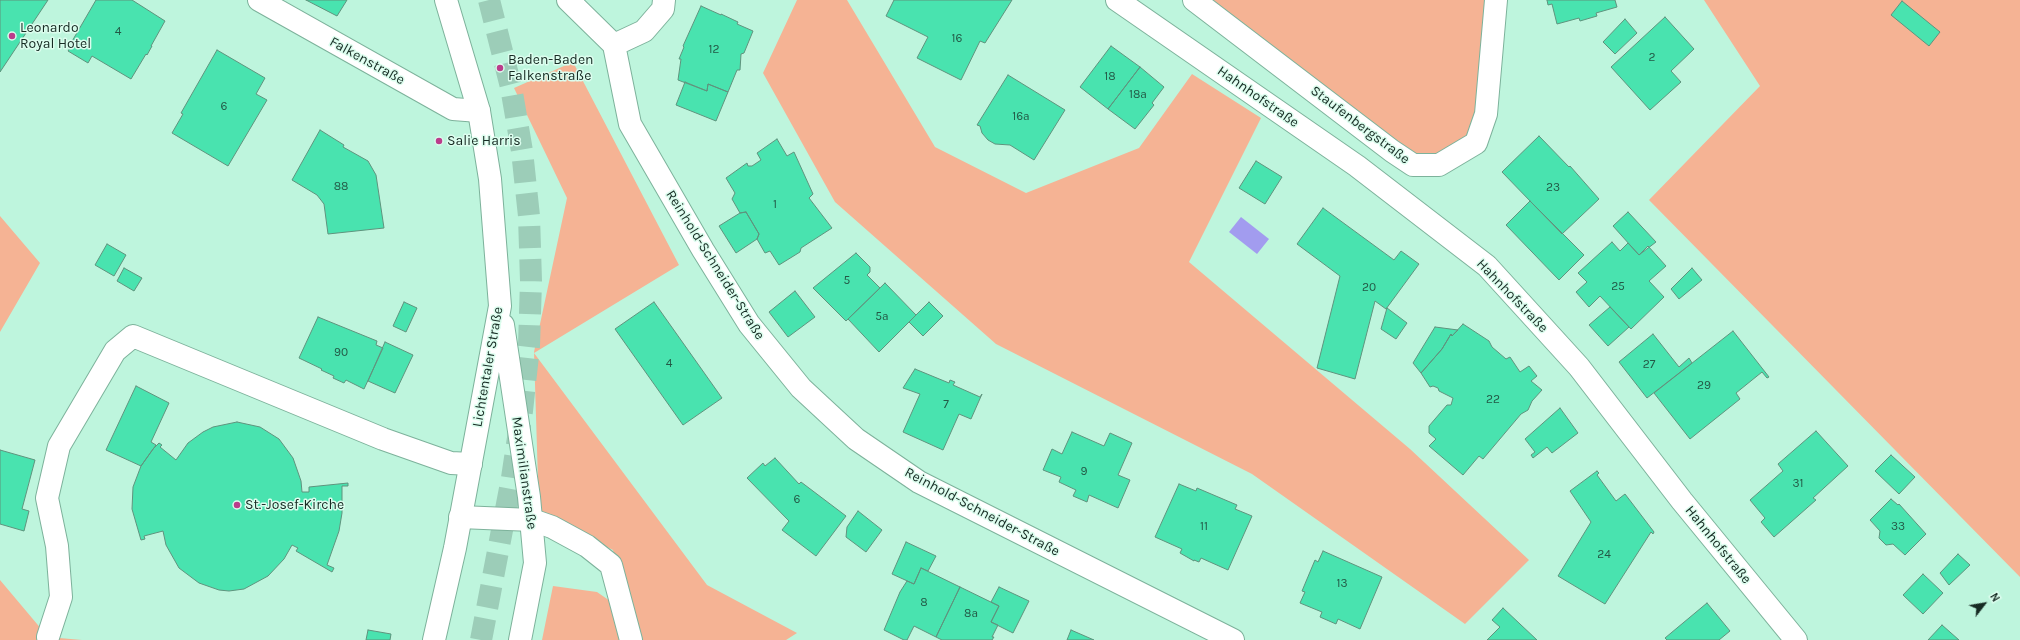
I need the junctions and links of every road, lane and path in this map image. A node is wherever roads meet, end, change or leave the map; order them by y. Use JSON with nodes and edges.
{"nodes":[{"id":1,"x":258,"y":0,"type":"edge"},
{"id":2,"x":446,"y":0,"type":"edge"},
{"id":3,"x":568,"y":0,"type":"edge"},
{"id":4,"x":664,"y":0,"type":"edge"},
{"id":5,"x":1117,"y":0,"type":"edge"},
{"id":6,"x":1194,"y":0,"type":"edge"},
{"id":7,"x":1496,"y":0,"type":"edge"},
{"id":8,"x":614,"y":45,"type":"junction"},
{"id":9,"x":479,"y":111,"type":"junction"},
{"id":10,"x":500,"y":306,"type":"junction"},
{"id":11,"x":471,"y":464,"type":"junction"},
{"id":12,"x":460,"y":517,"type":"junction"},
{"id":13,"x":532,"y":520,"type":"junction"},
{"id":14,"x":48,"y":638,"type":"dead end"},
{"id":15,"x":434,"y":640,"type":"edge"},
{"id":16,"x":520,"y":640,"type":"edge"},
{"id":17,"x":630,"y":640,"type":"edge"},
{"id":18,"x":1233,"y":640,"type":"edge"},
{"id":19,"x":1796,"y":640,"type":"edge"}],
"edges":[{"from":1,"to":9,"type":"street","name":"Falkenstraße"},
{"from":2,"to":9,"type":"street","name":"Lichtentaler Straße"},
{"from":3,"to":8,"type":"street"},
{"from":4,"to":8,"type":"street"},
{"from":5,"to":19,"type":"street","name":"Hahnhofstraße"},
{"from":6,"to":7,"type":"street","name":"Staufenbergstraße"},
{"from":8,"to":18,"type":"street","name":"Reinhold-Schneider-Straße"},
{"from":9,"to":10,"type":"street","name":"Lichtentaler Straße"},
{"from":10,"to":11,"type":"street","name":"Lichtentaler Straße"},
{"from":10,"to":13,"type":"street","name":"Maximilianstraße"},
{"from":11,"to":12,"type":"street","name":"Lichtentaler Straße"},
{"from":11,"to":14,"type":"street"},
{"from":12,"to":13,"type":"street"},
{"from":12,"to":15,"type":"street","name":"Lichtentaler Straße"},
{"from":13,"to":16,"type":"street","name":"Maximilianstraße"},
{"from":13,"to":17,"type":"street"}]}
